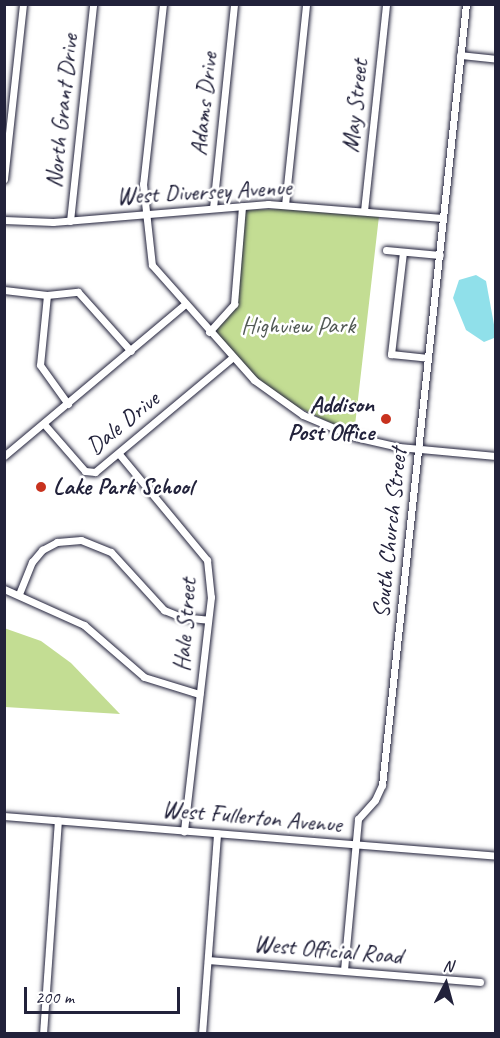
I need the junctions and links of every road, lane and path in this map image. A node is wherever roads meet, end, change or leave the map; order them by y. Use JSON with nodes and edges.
{"nodes":[{"id":1,"x":23,"y":4,"type":"edge"},
{"id":2,"x":93,"y":4,"type":"edge"},
{"id":3,"x":163,"y":4,"type":"edge"},
{"id":4,"x":234,"y":4,"type":"edge"},
{"id":5,"x":306,"y":4,"type":"edge"},
{"id":6,"x":386,"y":4,"type":"edge"},
{"id":7,"x":466,"y":4,"type":"edge"},
{"id":8,"x":460,"y":55,"type":"junction"},
{"id":9,"x":495,"y":59,"type":"edge"},
{"id":10,"x":4,"y":180,"type":"edge"},
{"id":11,"x":285,"y":205,"type":"junction"},
{"id":12,"x":242,"y":206,"type":"junction"},
{"id":13,"x":213,"y":208,"type":"junction"},
{"id":14,"x":364,"y":211,"type":"junction"},
{"id":15,"x":146,"y":214,"type":"junction"},
{"id":16,"x":442,"y":218,"type":"junction"},
{"id":17,"x":4,"y":220,"type":"edge"},
{"id":18,"x":70,"y":221,"type":"junction"},
{"id":19,"x":386,"y":250,"type":"dead end"},
{"id":20,"x":403,"y":252,"type":"junction"},
{"id":21,"x":440,"y":255,"type":"junction"},
{"id":22,"x":4,"y":290,"type":"edge"},
{"id":23,"x":47,"y":295,"type":"junction"},
{"id":24,"x":185,"y":304,"type":"junction"},
{"id":25,"x":209,"y":332,"type":"junction"},
{"id":26,"x":131,"y":351,"type":"junction"},
{"id":27,"x":232,"y":358,"type":"junction"},
{"id":28,"x":428,"y":358,"type":"junction"},
{"id":29,"x":68,"y":404,"type":"junction"},
{"id":30,"x":44,"y":424,"type":"junction"},
{"id":31,"x":418,"y":450,"type":"junction"},
{"id":32,"x":119,"y":454,"type":"junction"},
{"id":33,"x":4,"y":456,"type":"edge"},
{"id":34,"x":495,"y":456,"type":"edge"},
{"id":35,"x":4,"y":589,"type":"edge"},
{"id":36,"x":19,"y":594,"type":"junction"},
{"id":37,"x":208,"y":620,"type":"junction"},
{"id":38,"x":199,"y":694,"type":"junction"},
{"id":39,"x":4,"y":816,"type":"edge"},
{"id":40,"x":58,"y":821,"type":"junction"},
{"id":41,"x":184,"y":831,"type":"junction"},
{"id":42,"x":218,"y":834,"type":"junction"},
{"id":43,"x":354,"y":844,"type":"junction"},
{"id":44,"x":495,"y":856,"type":"edge"},
{"id":45,"x":208,"y":960,"type":"junction"},
{"id":46,"x":344,"y":970,"type":"junction"},
{"id":47,"x":480,"y":981,"type":"dead end"},
{"id":48,"x":43,"y":1034,"type":"edge"},
{"id":49,"x":202,"y":1034,"type":"edge"}],
"edges":[{"from":1,"to":10,"type":"street"},
{"from":2,"to":18,"type":"street","name":"North Grant Drive"},
{"from":3,"to":15,"type":"street"},
{"from":4,"to":13,"type":"street","name":"Adams Drive"},
{"from":5,"to":11,"type":"street"},
{"from":6,"to":14,"type":"street","name":"May Street"},
{"from":7,"to":8,"type":"street","name":"South Church Street"},
{"from":8,"to":9,"type":"street"},
{"from":8,"to":16,"type":"street","name":"South Church Street"},
{"from":11,"to":12,"type":"street","name":"West Diversey Avenue"},
{"from":11,"to":14,"type":"street","name":"West Diversey Avenue"},
{"from":12,"to":13,"type":"street","name":"West Diversey Avenue"},
{"from":12,"to":25,"type":"street"},
{"from":13,"to":15,"type":"street","name":"West Diversey Avenue"},
{"from":14,"to":16,"type":"street","name":"West Diversey Avenue"},
{"from":15,"to":18,"type":"street","name":"West Diversey Avenue"},
{"from":15,"to":24,"type":"street"},
{"from":16,"to":21,"type":"street","name":"South Church Street"},
{"from":17,"to":18,"type":"street","name":"West Diversey Avenue"},
{"from":19,"to":20,"type":"street"},
{"from":20,"to":21,"type":"street"},
{"from":20,"to":28,"type":"street"},
{"from":21,"to":28,"type":"street","name":"South Church Street"},
{"from":22,"to":23,"type":"street"},
{"from":23,"to":26,"type":"street"},
{"from":23,"to":29,"type":"street"},
{"from":24,"to":25,"type":"street"},
{"from":24,"to":26,"type":"street"},
{"from":25,"to":27,"type":"street"},
{"from":26,"to":29,"type":"street"},
{"from":27,"to":31,"type":"street"},
{"from":27,"to":32,"type":"street","name":"Dale Drive"},
{"from":28,"to":31,"type":"street","name":"South Church Street"},
{"from":29,"to":30,"type":"street"},
{"from":30,"to":32,"type":"street","name":"Dale Drive"},
{"from":30,"to":33,"type":"street"},
{"from":31,"to":34,"type":"street"},
{"from":31,"to":43,"type":"street","name":"South Church Street"},
{"from":32,"to":37,"type":"street","name":"Hale Street"},
{"from":35,"to":36,"type":"street"},
{"from":36,"to":37,"type":"street"},
{"from":36,"to":38,"type":"street"},
{"from":37,"to":38,"type":"street","name":"Hale Street"},
{"from":38,"to":41,"type":"street","name":"Hale Street"},
{"from":39,"to":40,"type":"street","name":"West Fullerton Avenue"},
{"from":40,"to":41,"type":"street","name":"West Fullerton Avenue"},
{"from":40,"to":48,"type":"street"},
{"from":41,"to":42,"type":"street","name":"West Fullerton Avenue"},
{"from":42,"to":43,"type":"street","name":"West Fullerton Avenue"},
{"from":42,"to":45,"type":"street"},
{"from":43,"to":44,"type":"street","name":"West Fullerton Avenue"},
{"from":43,"to":46,"type":"street","name":"South Church Street"},
{"from":45,"to":46,"type":"street","name":"West Official Road"},
{"from":45,"to":49,"type":"street"},
{"from":46,"to":47,"type":"street","name":"West Official Road"}]}
